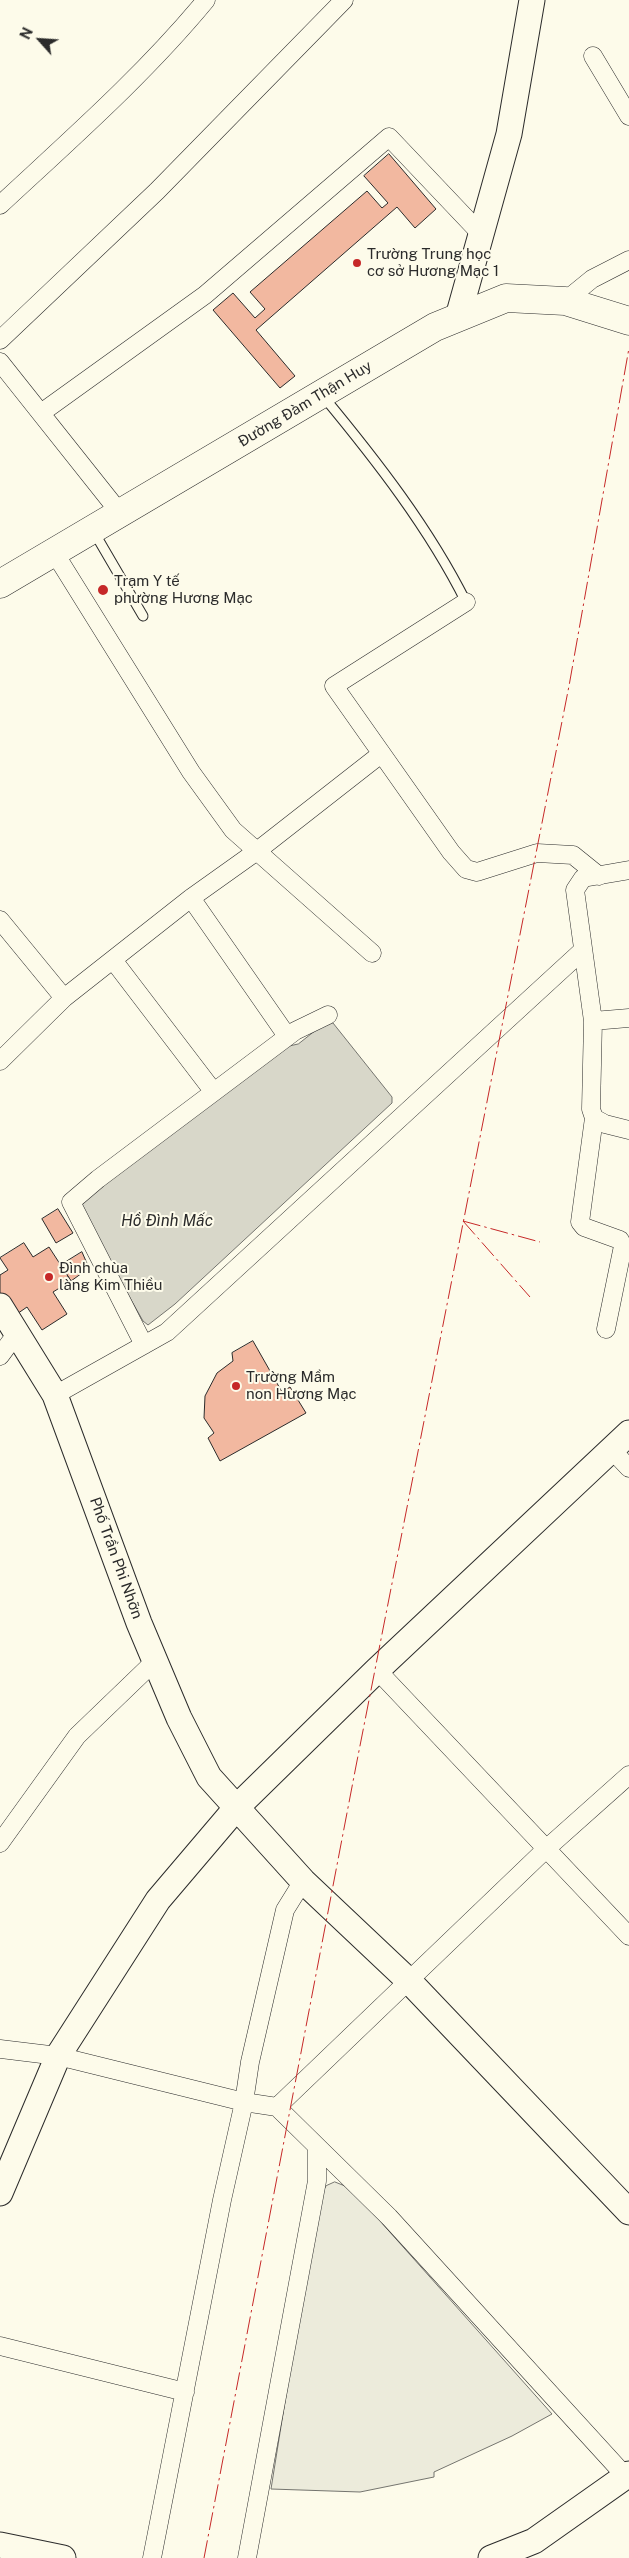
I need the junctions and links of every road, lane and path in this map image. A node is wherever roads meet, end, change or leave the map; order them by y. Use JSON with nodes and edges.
{"nodes":[{"id":1,"x":206,"y":0,"type":"edge"},
{"id":2,"x":344,"y":0,"type":"edge"},
{"id":3,"x":532,"y":0,"type":"edge"},
{"id":4,"x":593,"y":56,"type":"dead end"},
{"id":5,"x":629,"y":116,"type":"edge"},
{"id":6,"x":0,"y":205,"type":"edge"},
{"id":7,"x":481,"y":234,"type":"junction"},
{"id":8,"x":629,"y":260,"type":"edge"},
{"id":9,"x":565,"y":301,"type":"junction"},
{"id":10,"x":458,"y":317,"type":"junction"},
{"id":11,"x":629,"y":321,"type":"edge"},
{"id":12,"x":0,"y":340,"type":"edge"},
{"id":13,"x":0,"y":362,"type":"edge"},
{"id":14,"x":321,"y":394,"type":"junction"},
{"id":15,"x":41,"y":413,"type":"junction"},
{"id":16,"x":120,"y":513,"type":"junction"},
{"id":17,"x":92,"y":530,"type":"junction"},
{"id":18,"x":54,"y":552,"type":"junction"},
{"id":19,"x":0,"y":584,"type":"edge"},
{"id":20,"x":466,"y":602,"type":"joint"},
{"id":21,"x":143,"y":616,"type":"dead end"},
{"id":22,"x":382,"y":754,"type":"junction"},
{"id":23,"x":257,"y":851,"type":"junction"},
{"id":24,"x":629,"y":870,"type":"edge"},
{"id":25,"x":599,"y":876,"type":"junction"},
{"id":26,"x":191,"y":898,"type":"junction"},
{"id":27,"x":0,"y":920,"type":"edge"},
{"id":28,"x":582,"y":951,"type":"junction"},
{"id":29,"x":372,"y":954,"type":"dead end"},
{"id":30,"x":113,"y":960,"type":"junction"},
{"id":31,"x":64,"y":998,"type":"junction"},
{"id":32,"x":328,"y":1015,"type":"dead end"},
{"id":33,"x":629,"y":1018,"type":"edge"},
{"id":34,"x":593,"y":1021,"type":"junction"},
{"id":35,"x":287,"y":1036,"type":"junction"},
{"id":36,"x":0,"y":1061,"type":"edge"},
{"id":37,"x":213,"y":1091,"type":"junction"},
{"id":38,"x":594,"y":1118,"type":"junction"},
{"id":39,"x":629,"y":1130,"type":"edge"},
{"id":40,"x":0,"y":1306,"type":"edge"},
{"id":41,"x":606,"y":1329,"type":"dead end"},
{"id":42,"x":17,"y":1333,"type":"junction"},
{"id":43,"x":144,"y":1345,"type":"junction"},
{"id":44,"x":0,"y":1356,"type":"edge"},
{"id":45,"x":55,"y":1395,"type":"junction"},
{"id":46,"x":620,"y":1442,"type":"edge"},
{"id":47,"x":629,"y":1468,"type":"edge"},
{"id":48,"x":155,"y":1661,"type":"junction"},
{"id":49,"x":376,"y":1670,"type":"junction"},
{"id":50,"x":629,"y":1776,"type":"edge"},
{"id":51,"x":237,"y":1807,"type":"junction"},
{"id":52,"x":0,"y":1843,"type":"edge"},
{"id":53,"x":546,"y":1849,"type":"junction"},
{"id":54,"x":303,"y":1881,"type":"junction"},
{"id":55,"x":629,"y":1936,"type":"edge"},
{"id":56,"x":410,"y":1982,"type":"junction"},
{"id":57,"x":0,"y":2048,"type":"edge"},
{"id":58,"x":58,"y":2056,"type":"junction"},
{"id":59,"x":244,"y":2102,"type":"junction"},
{"id":60,"x":276,"y":2107,"type":"junction"},
{"id":61,"x":317,"y":2147,"type":"junction"},
{"id":62,"x":0,"y":2193,"type":"edge"},
{"id":63,"x":629,"y":2212,"type":"edge"},
{"id":64,"x":0,"y":2346,"type":"edge"},
{"id":65,"x":185,"y":2392,"type":"junction"},
{"id":66,"x":628,"y":2477,"type":"edge"},
{"id":67,"x":0,"y":2545,"type":"edge"},
{"id":68,"x":62,"y":2558,"type":"edge"},
{"id":69,"x":152,"y":2558,"type":"edge"},
{"id":70,"x":247,"y":2558,"type":"edge"},
{"id":71,"x":491,"y":2558,"type":"edge"}],
"edges":[{"from":1,"to":6,"type":"street"},
{"from":2,"to":12,"type":"street"},
{"from":3,"to":7,"type":"street"},
{"from":4,"to":5,"type":"street"},
{"from":7,"to":10,"type":"street"},
{"from":7,"to":15,"type":"street"},
{"from":8,"to":9,"type":"street"},
{"from":9,"to":10,"type":"main road","name":"Đường Đàm Thận Huy"},
{"from":9,"to":11,"type":"main road","name":"Đường Đàm Thận Huy"},
{"from":10,"to":14,"type":"main road","name":"Đường Đàm Thận Huy"},
{"from":13,"to":15,"type":"street"},
{"from":14,"to":16,"type":"main road","name":"Đường Đàm Thận Huy"},
{"from":14,"to":20,"type":"lane"},
{"from":15,"to":16,"type":"street"},
{"from":16,"to":17,"type":"main road","name":"Đường Đàm Thận Huy"},
{"from":17,"to":18,"type":"main road","name":"Đường Đàm Thận Huy"},
{"from":17,"to":21,"type":"lane"},
{"from":18,"to":19,"type":"main road","name":"Đường Đàm Thận Huy"},
{"from":18,"to":23,"type":"street"},
{"from":20,"to":22,"type":"street"},
{"from":22,"to":23,"type":"street"},
{"from":22,"to":25,"type":"street"},
{"from":23,"to":26,"type":"street"},
{"from":23,"to":29,"type":"street"},
{"from":24,"to":25,"type":"street"},
{"from":25,"to":28,"type":"street"},
{"from":26,"to":30,"type":"street"},
{"from":26,"to":35,"type":"street"},
{"from":27,"to":31,"type":"street"},
{"from":28,"to":34,"type":"street"},
{"from":28,"to":43,"type":"street"},
{"from":30,"to":31,"type":"street"},
{"from":30,"to":37,"type":"street"},
{"from":31,"to":36,"type":"street"},
{"from":32,"to":35,"type":"street"},
{"from":33,"to":34,"type":"street"},
{"from":34,"to":38,"type":"street"},
{"from":35,"to":37,"type":"street"},
{"from":37,"to":43,"type":"street"},
{"from":38,"to":39,"type":"street"},
{"from":38,"to":41,"type":"street"},
{"from":40,"to":42,"type":"street","name":"Phố Trần Phi Nhỡn"},
{"from":42,"to":44,"type":"street"},
{"from":42,"to":45,"type":"street","name":"Phố Trần Phi Nhỡn"},
{"from":43,"to":45,"type":"street"},
{"from":45,"to":48,"type":"street","name":"Phố Trần Phi Nhỡn"},
{"from":46,"to":47,"type":"street"},
{"from":46,"to":49,"type":"street"},
{"from":48,"to":51,"type":"street","name":"Phố Trần Phi Nhỡn"},
{"from":48,"to":52,"type":"street"},
{"from":49,"to":51,"type":"street"},
{"from":49,"to":53,"type":"street"},
{"from":50,"to":53,"type":"street"},
{"from":51,"to":54,"type":"street","name":"Phố Trần Phi Nhỡn"},
{"from":51,"to":58,"type":"street"},
{"from":53,"to":55,"type":"street"},
{"from":53,"to":56,"type":"street"},
{"from":54,"to":56,"type":"street","name":"Phố Trần Phi Nhỡn"},
{"from":54,"to":59,"type":"street"},
{"from":56,"to":60,"type":"street"},
{"from":56,"to":63,"type":"street","name":"Phố Trần Phi Nhỡn"},
{"from":57,"to":58,"type":"street"},
{"from":58,"to":59,"type":"street"},
{"from":58,"to":62,"type":"street"},
{"from":59,"to":60,"type":"street"},
{"from":59,"to":65,"type":"street"},
{"from":60,"to":61,"type":"street"},
{"from":61,"to":66,"type":"street"},
{"from":61,"to":70,"type":"street"},
{"from":64,"to":65,"type":"street"},
{"from":65,"to":69,"type":"street"},
{"from":66,"to":71,"type":"street"},
{"from":67,"to":68,"type":"street"}]}
